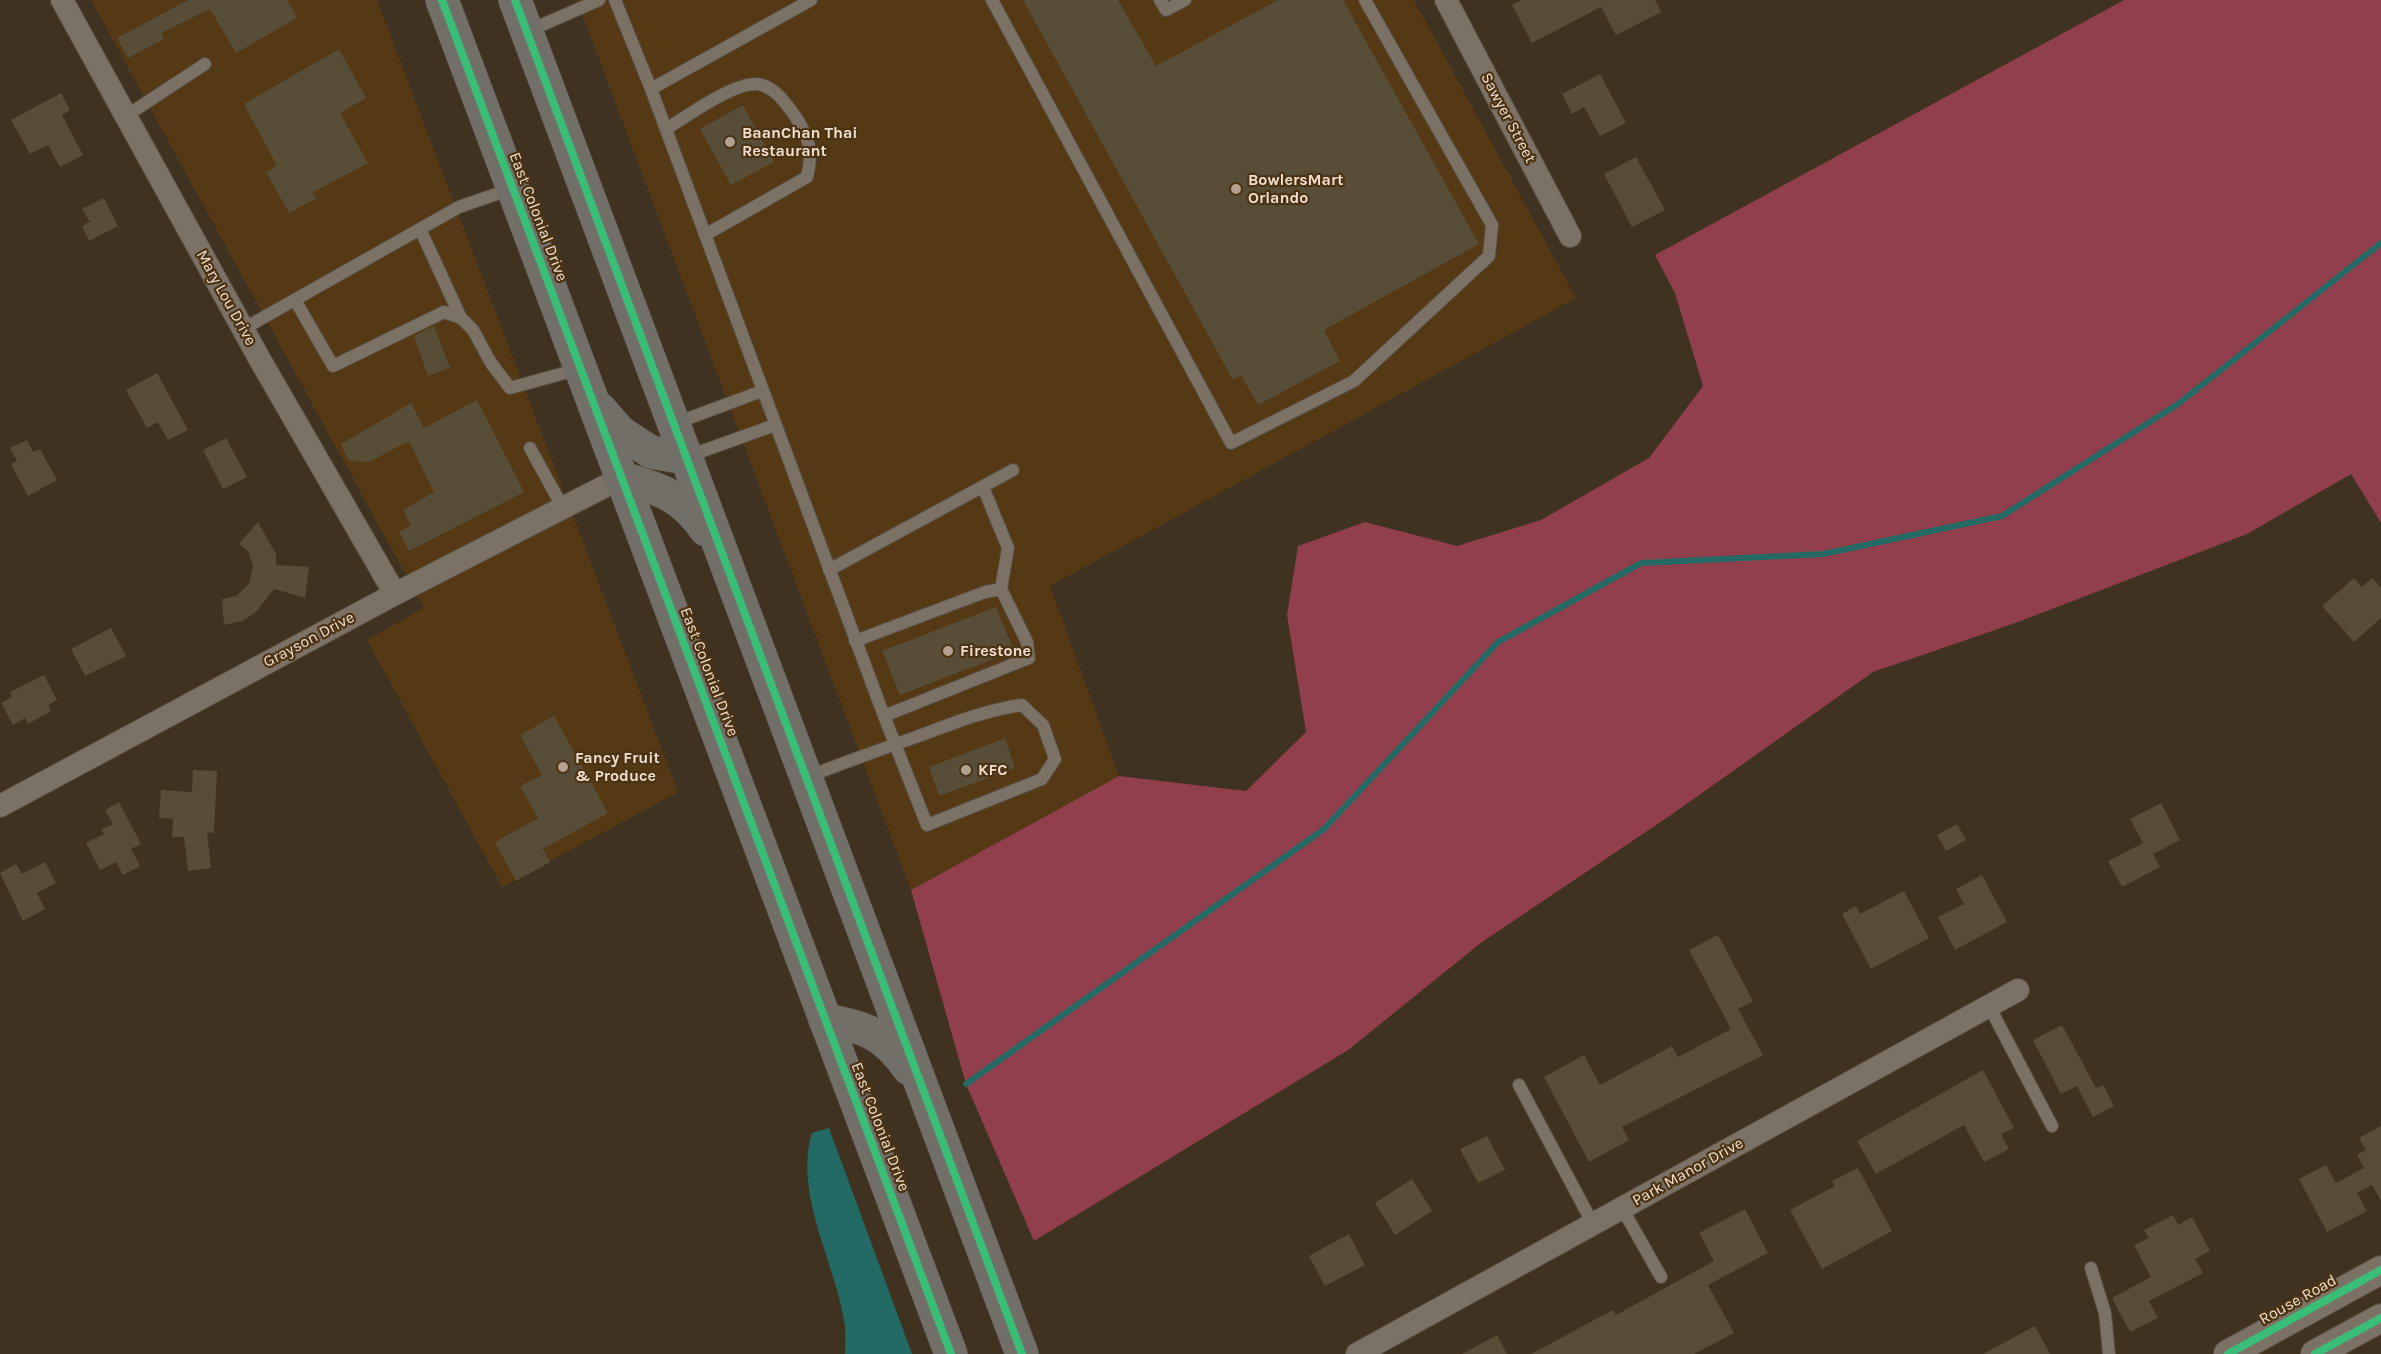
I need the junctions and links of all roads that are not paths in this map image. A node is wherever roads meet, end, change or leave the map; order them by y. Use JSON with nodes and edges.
{"nodes":[{"id":1,"x":62,"y":0,"type":"edge"},
{"id":2,"x":442,"y":0,"type":"edge"},
{"id":3,"x":599,"y":0,"type":"edge"},
{"id":4,"x":615,"y":0,"type":"edge"},
{"id":5,"x":811,"y":0,"type":"edge"},
{"id":6,"x":992,"y":0,"type":"edge"},
{"id":7,"x":1160,"y":0,"type":"edge"},
{"id":8,"x":1185,"y":0,"type":"edge"},
{"id":9,"x":1365,"y":0,"type":"edge"},
{"id":10,"x":1446,"y":0,"type":"edge"},
{"id":11,"x":521,"y":9,"type":"edge"},
{"id":12,"x":205,"y":63,"type":"dead end"},
{"id":13,"x":651,"y":89,"type":"junction"},
{"id":14,"x":126,"y":116,"type":"junction"},
{"id":15,"x":666,"y":129,"type":"junction"},
{"id":16,"x":512,"y":188,"type":"junction"},
{"id":17,"x":420,"y":229,"type":"junction"},
{"id":18,"x":705,"y":235,"type":"junction"},
{"id":19,"x":1570,"y":236,"type":"dead end"},
{"id":20,"x":295,"y":300,"type":"junction"},
{"id":21,"x":461,"y":318,"type":"junction"},
{"id":22,"x":243,"y":329,"type":"junction"},
{"id":23,"x":586,"y":384,"type":"junction"},
{"id":24,"x":762,"y":391,"type":"junction"},
{"id":25,"x":673,"y":424,"type":"junction"},
{"id":26,"x":775,"y":425,"type":"junction"},
{"id":27,"x":530,"y":448,"type":"dead end"},
{"id":28,"x":685,"y":458,"type":"junction"},
{"id":29,"x":1013,"y":470,"type":"dead end"},
{"id":30,"x":621,"y":478,"type":"junction"},
{"id":31,"x":983,"y":487,"type":"junction"},
{"id":32,"x":563,"y":508,"type":"junction"},
{"id":33,"x":719,"y":549,"type":"junction"},
{"id":34,"x":829,"y":570,"type":"junction"},
{"id":35,"x":1001,"y":589,"type":"junction"},
{"id":36,"x":395,"y":594,"type":"junction"},
{"id":37,"x":855,"y":640,"type":"junction"},
{"id":38,"x":884,"y":716,"type":"junction"},
{"id":39,"x":895,"y":744,"type":"junction"},
{"id":40,"x":805,"y":777,"type":"junction"},
{"id":41,"x":0,"y":806,"type":"edge"},
{"id":42,"x":2018,"y":990,"type":"dead end"},
{"id":43,"x":1989,"y":1006,"type":"junction"},
{"id":44,"x":825,"y":1020,"type":"junction"},
{"id":45,"x":1519,"y":1085,"type":"dead end"},
{"id":46,"x":922,"y":1088,"type":"junction"},
{"id":47,"x":2052,"y":1126,"type":"dead end"},
{"id":48,"x":1622,"y":1208,"type":"junction"},
{"id":49,"x":1593,"y":1224,"type":"junction"},
{"id":50,"x":2091,"y":1268,"type":"dead end"},
{"id":51,"x":1661,"y":1277,"type":"dead end"},
{"id":52,"x":2378,"y":1277,"type":"edge"},
{"id":53,"x":2381,"y":1318,"type":"edge"},
{"id":54,"x":951,"y":1354,"type":"edge"},
{"id":55,"x":1022,"y":1354,"type":"edge"},
{"id":56,"x":1357,"y":1354,"type":"edge"},
{"id":57,"x":2109,"y":1354,"type":"edge"},
{"id":58,"x":2228,"y":1354,"type":"edge"},
{"id":59,"x":2315,"y":1354,"type":"edge"}],
"edges":[{"from":1,"to":14,"type":"street","name":"Mary Lou Drive"},
{"from":2,"to":16,"type":"highway","name":"East Colonial Drive"},
{"from":3,"to":11,"type":"lane"},
{"from":4,"to":13,"type":"lane"},
{"from":5,"to":13,"type":"lane"},
{"from":6,"to":9,"type":"lane"},
{"from":7,"to":8,"type":"lane"},
{"from":10,"to":19,"type":"street","name":"Sawyer Street"},
{"from":11,"to":25,"type":"highway"},
{"from":12,"to":14,"type":"lane"},
{"from":13,"to":15,"type":"lane"},
{"from":14,"to":22,"type":"street","name":"Mary Lou Drive"},
{"from":15,"to":18,"type":"lane"},
{"from":15,"to":18,"type":"lane"},
{"from":16,"to":17,"type":"lane"},
{"from":16,"to":23,"type":"highway","name":"East Colonial Drive"},
{"from":17,"to":20,"type":"lane"},
{"from":17,"to":21,"type":"lane"},
{"from":18,"to":24,"type":"lane"},
{"from":20,"to":21,"type":"lane"},
{"from":20,"to":22,"type":"lane"},
{"from":21,"to":23,"type":"lane"},
{"from":22,"to":36,"type":"street","name":"Mary Lou Drive"},
{"from":23,"to":28,"type":"highway"},
{"from":23,"to":30,"type":"highway","name":"East Colonial Drive"},
{"from":24,"to":25,"type":"lane"},
{"from":24,"to":26,"type":"lane"},
{"from":25,"to":28,"type":"highway"},
{"from":26,"to":28,"type":"lane"},
{"from":26,"to":34,"type":"lane"},
{"from":27,"to":32,"type":"lane"},
{"from":28,"to":33,"type":"highway"},
{"from":29,"to":31,"type":"lane"},
{"from":30,"to":32,"type":"street","name":"Grayson Drive"},
{"from":30,"to":33,"type":"highway"},
{"from":30,"to":44,"type":"highway","name":"East Colonial Drive"},
{"from":31,"to":34,"type":"lane"},
{"from":31,"to":35,"type":"lane"},
{"from":32,"to":36,"type":"street","name":"Grayson Drive"},
{"from":33,"to":40,"type":"highway"},
{"from":34,"to":37,"type":"lane"},
{"from":35,"to":37,"type":"lane"},
{"from":35,"to":38,"type":"lane"},
{"from":36,"to":41,"type":"street","name":"Grayson Drive"},
{"from":37,"to":38,"type":"lane"},
{"from":38,"to":39,"type":"lane"},
{"from":39,"to":39,"type":"lane"},
{"from":39,"to":40,"type":"lane"},
{"from":40,"to":46,"type":"highway"},
{"from":42,"to":43,"type":"street","name":"Park Manor Drive"},
{"from":43,"to":47,"type":"lane"},
{"from":43,"to":48,"type":"street","name":"Park Manor Drive"},
{"from":44,"to":46,"type":"highway"},
{"from":44,"to":54,"type":"highway","name":"East Colonial Drive"},
{"from":45,"to":49,"type":"lane"},
{"from":46,"to":55,"type":"highway"},
{"from":48,"to":49,"type":"street","name":"Park Manor Drive"},
{"from":48,"to":51,"type":"lane"},
{"from":49,"to":56,"type":"street","name":"Park Manor Drive"},
{"from":50,"to":57,"type":"lane"},
{"from":52,"to":58,"type":"street","name":"Rouse Road"},
{"from":53,"to":59,"type":"street"}]}
